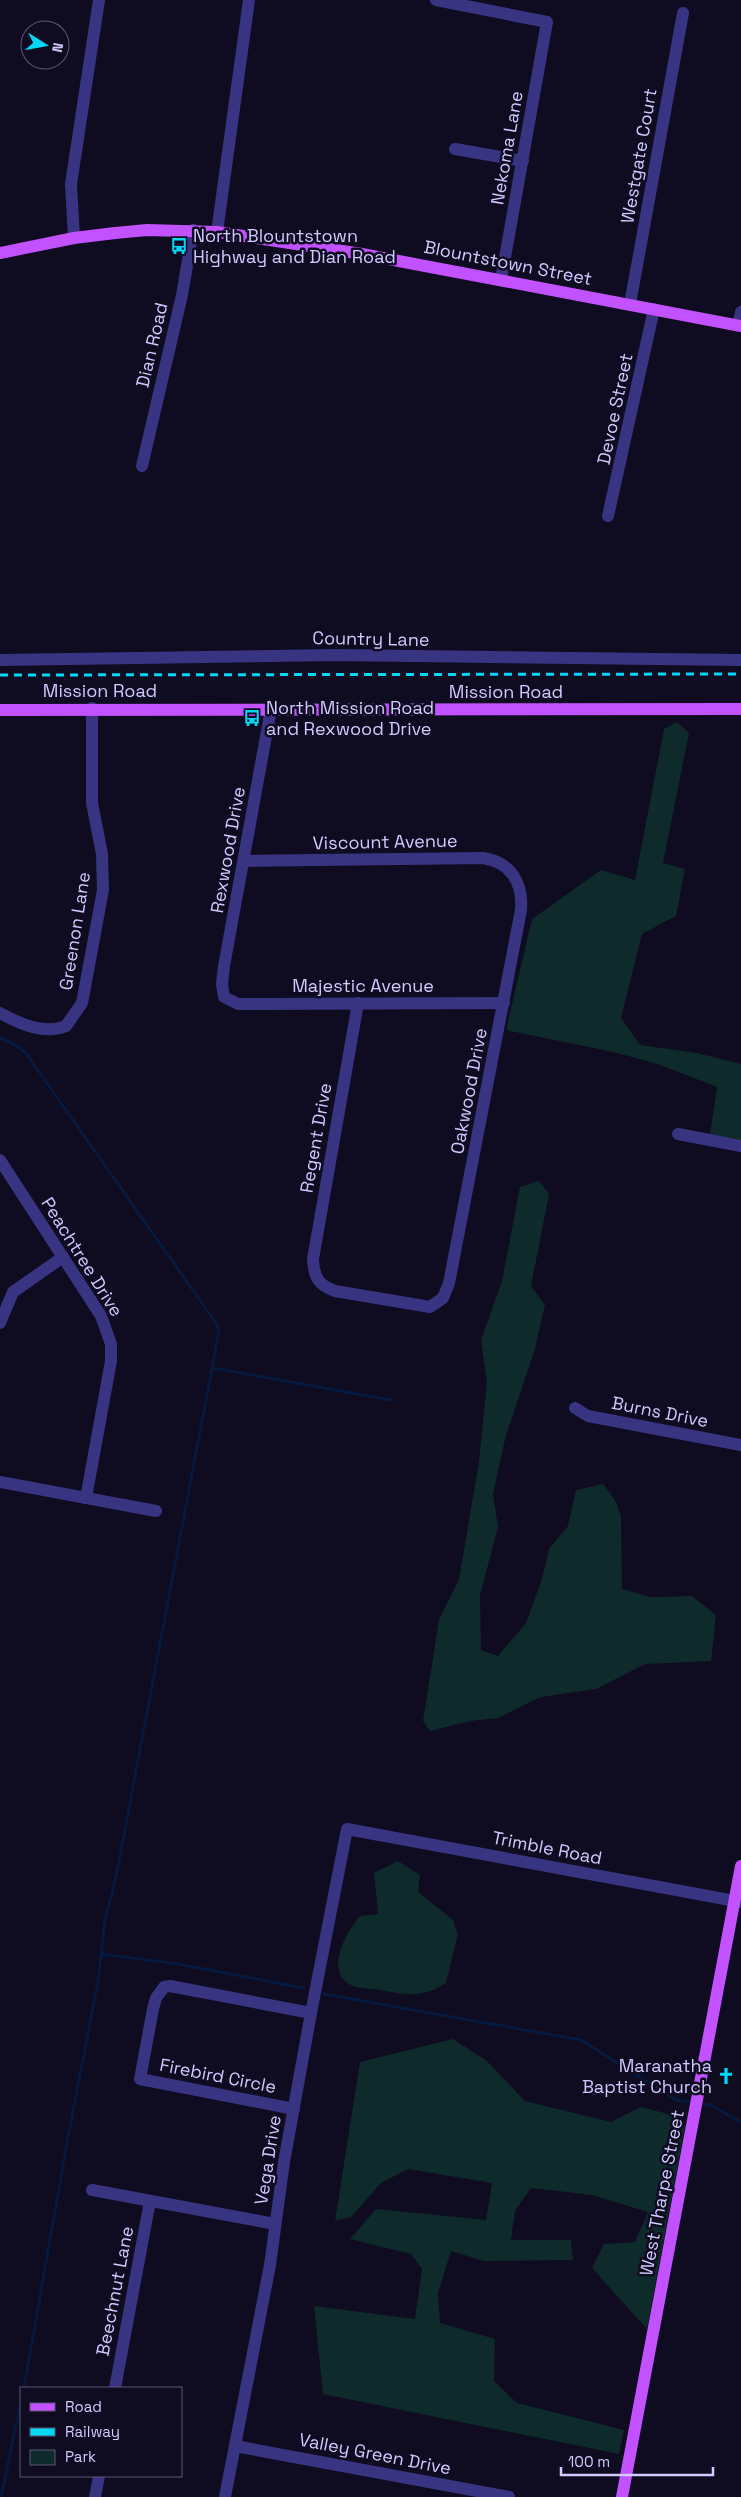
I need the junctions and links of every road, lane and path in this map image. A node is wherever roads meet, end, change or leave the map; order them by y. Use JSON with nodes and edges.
{"nodes":[{"id":1,"x":99,"y":0,"type":"edge"},
{"id":2,"x":249,"y":0,"type":"edge"},
{"id":3,"x":436,"y":0,"type":"edge"},
{"id":4,"x":683,"y":13,"type":"dead end"},
{"id":5,"x":455,"y":150,"type":"dead end"},
{"id":6,"x":523,"y":161,"type":"junction"},
{"id":7,"x":193,"y":230,"type":"junction"},
{"id":8,"x":217,"y":232,"type":"junction"},
{"id":9,"x":74,"y":238,"type":"junction"},
{"id":10,"x":0,"y":253,"type":"edge"},
{"id":11,"x":501,"y":280,"type":"junction"},
{"id":12,"x":630,"y":304,"type":"junction"},
{"id":13,"x":654,"y":309,"type":"junction"},
{"id":14,"x":741,"y":312,"type":"edge"},
{"id":15,"x":739,"y":326,"type":"edge"},
{"id":16,"x":142,"y":466,"type":"dead end"},
{"id":17,"x":608,"y":516,"type":"dead end"},
{"id":18,"x":0,"y":660,"type":"edge"},
{"id":19,"x":741,"y":660,"type":"edge"},
{"id":20,"x":92,"y":708,"type":"junction"},
{"id":21,"x":272,"y":709,"type":"junction"},
{"id":22,"x":741,"y":709,"type":"edge"},
{"id":23,"x":0,"y":710,"type":"edge"},
{"id":24,"x":243,"y":861,"type":"junction"},
{"id":25,"x":517,"y":881,"type":"joint"},
{"id":26,"x":224,"y":997,"type":"joint"},
{"id":27,"x":358,"y":1003,"type":"junction"},
{"id":28,"x":504,"y":1003,"type":"junction"},
{"id":29,"x":0,"y":1013,"type":"edge"},
{"id":30,"x":678,"y":1134,"type":"dead end"},
{"id":31,"x":741,"y":1146,"type":"edge"},
{"id":32,"x":0,"y":1160,"type":"edge"},
{"id":33,"x":63,"y":1257,"type":"junction"},
{"id":34,"x":316,"y":1278,"type":"joint"},
{"id":35,"x":0,"y":1323,"type":"edge"},
{"id":36,"x":575,"y":1408,"type":"dead end"},
{"id":37,"x":741,"y":1445,"type":"edge"},
{"id":38,"x":0,"y":1482,"type":"edge"},
{"id":39,"x":86,"y":1498,"type":"junction"},
{"id":40,"x":156,"y":1511,"type":"dead end"},
{"id":41,"x":347,"y":1828,"type":"joint"},
{"id":42,"x":741,"y":1866,"type":"edge"},
{"id":43,"x":738,"y":1901,"type":"edge"},
{"id":44,"x":311,"y":2013,"type":"junction"},
{"id":45,"x":294,"y":2109,"type":"junction"},
{"id":46,"x":92,"y":2190,"type":"dead end"},
{"id":47,"x":150,"y":2200,"type":"junction"},
{"id":48,"x":275,"y":2224,"type":"junction"},
{"id":49,"x":115,"y":2387,"type":"edge"},
{"id":50,"x":235,"y":2446,"type":"junction"},
{"id":51,"x":99,"y":2477,"type":"edge"},
{"id":52,"x":95,"y":2497,"type":"edge"},
{"id":53,"x":225,"y":2497,"type":"edge"},
{"id":54,"x":509,"y":2497,"type":"edge"},
{"id":55,"x":622,"y":2497,"type":"edge"}],
"edges":[{"from":1,"to":9,"type":"street"},
{"from":2,"to":8,"type":"street"},
{"from":3,"to":6,"type":"street","name":"Nekoma Lane"},
{"from":4,"to":12,"type":"street","name":"Westgate Court"},
{"from":5,"to":6,"type":"street"},
{"from":6,"to":11,"type":"street","name":"Nekoma Lane"},
{"from":7,"to":8,"type":"main road","name":"Blountstown Street"},
{"from":7,"to":9,"type":"main road","name":"Blountstown Street"},
{"from":7,"to":16,"type":"street","name":"Dian Road"},
{"from":8,"to":11,"type":"main road","name":"Blountstown Street"},
{"from":9,"to":10,"type":"main road","name":"Blountstown Street"},
{"from":11,"to":12,"type":"main road","name":"Blountstown Street"},
{"from":12,"to":13,"type":"main road","name":"Blountstown Street"},
{"from":13,"to":15,"type":"main road","name":"Blountstown Street"},
{"from":13,"to":17,"type":"street","name":"Devoe Street"},
{"from":14,"to":15,"type":"street"},
{"from":18,"to":19,"type":"street","name":"Country Lane"},
{"from":20,"to":21,"type":"main road","name":"Mission Road"},
{"from":20,"to":23,"type":"main road","name":"Mission Road"},
{"from":20,"to":29,"type":"street","name":"Greenon Lane"},
{"from":21,"to":22,"type":"main road","name":"Mission Road"},
{"from":21,"to":24,"type":"street","name":"Rexwood Drive"},
{"from":24,"to":25,"type":"street","name":"Viscount Avenue"},
{"from":24,"to":26,"type":"street","name":"Rexwood Drive"},
{"from":25,"to":28,"type":"street","name":"Oakwood Drive"},
{"from":26,"to":27,"type":"street","name":"Majestic Avenue"},
{"from":27,"to":28,"type":"street","name":"Majestic Avenue"},
{"from":27,"to":34,"type":"street","name":"Regent Drive"},
{"from":28,"to":34,"type":"street","name":"Oakwood Drive"},
{"from":30,"to":31,"type":"street"},
{"from":32,"to":33,"type":"street","name":"Peachtree Drive"},
{"from":33,"to":35,"type":"street"},
{"from":33,"to":39,"type":"street","name":"Peachtree Drive"},
{"from":36,"to":37,"type":"street","name":"Burns Drive"},
{"from":38,"to":39,"type":"street"},
{"from":39,"to":40,"type":"street"},
{"from":41,"to":43,"type":"street","name":"Trimble Road"},
{"from":41,"to":44,"type":"street","name":"Vega Drive"},
{"from":42,"to":43,"type":"main road","name":"West Tharpe Street"},
{"from":43,"to":55,"type":"main road","name":"West Tharpe Street"},
{"from":44,"to":45,"type":"street","name":"Vega Drive"},
{"from":44,"to":45,"type":"street","name":"Firebird Circle"},
{"from":45,"to":48,"type":"street","name":"Vega Drive"},
{"from":46,"to":47,"type":"street"},
{"from":47,"to":48,"type":"street"},
{"from":47,"to":49,"type":"street","name":"Beechnut Lane"},
{"from":48,"to":50,"type":"street","name":"Vega Drive"},
{"from":50,"to":53,"type":"street","name":"Vega Drive"},
{"from":50,"to":54,"type":"street","name":"Valley Green Drive"},
{"from":51,"to":52,"type":"street"}]}
